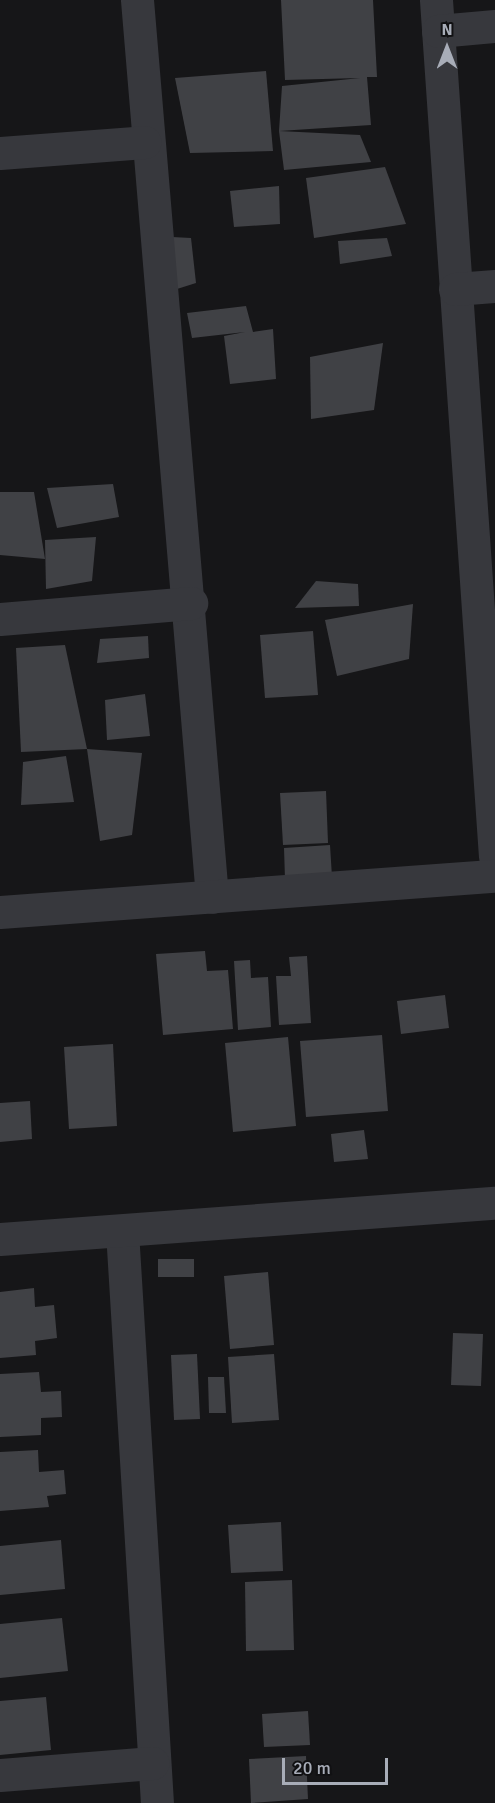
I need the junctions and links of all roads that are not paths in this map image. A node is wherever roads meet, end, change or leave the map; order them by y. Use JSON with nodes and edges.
{"nodes":[{"id":1,"x":137,"y":0,"type":"edge"},
{"id":2,"x":437,"y":15,"type":"edge"},
{"id":3,"x":495,"y":26,"type":"edge"},
{"id":4,"x":145,"y":142,"type":"junction"},
{"id":5,"x":0,"y":153,"type":"edge"},
{"id":6,"x":495,"y":286,"type":"edge"},
{"id":7,"x":455,"y":289,"type":"junction"},
{"id":8,"x":485,"y":548,"type":"edge"},
{"id":9,"x":191,"y":603,"type":"junction"},
{"id":10,"x":0,"y":619,"type":"edge"},
{"id":11,"x":495,"y":856,"type":"edge"},
{"id":12,"x":495,"y":876,"type":"edge"},
{"id":13,"x":212,"y":897,"type":"junction"},
{"id":14,"x":0,"y":912,"type":"edge"},
{"id":15,"x":495,"y":1203,"type":"edge"},
{"id":16,"x":122,"y":1231,"type":"junction"},
{"id":17,"x":0,"y":1239,"type":"edge"},
{"id":18,"x":153,"y":1763,"type":"junction"},
{"id":19,"x":0,"y":1775,"type":"edge"},
{"id":20,"x":157,"y":1803,"type":"edge"}],
"edges":[{"from":1,"to":4,"type":"street"},
{"from":2,"to":3,"type":"street"},
{"from":2,"to":7,"type":"street"},
{"from":4,"to":5,"type":"street"},
{"from":4,"to":9,"type":"street"},
{"from":6,"to":7,"type":"street"},
{"from":7,"to":8,"type":"street"},
{"from":8,"to":11,"type":"street"},
{"from":9,"to":10,"type":"street"},
{"from":9,"to":13,"type":"street"},
{"from":12,"to":13,"type":"street"},
{"from":13,"to":14,"type":"street"},
{"from":15,"to":16,"type":"street"},
{"from":16,"to":17,"type":"street"},
{"from":16,"to":18,"type":"street"},
{"from":18,"to":19,"type":"street"},
{"from":18,"to":20,"type":"street"}]}
